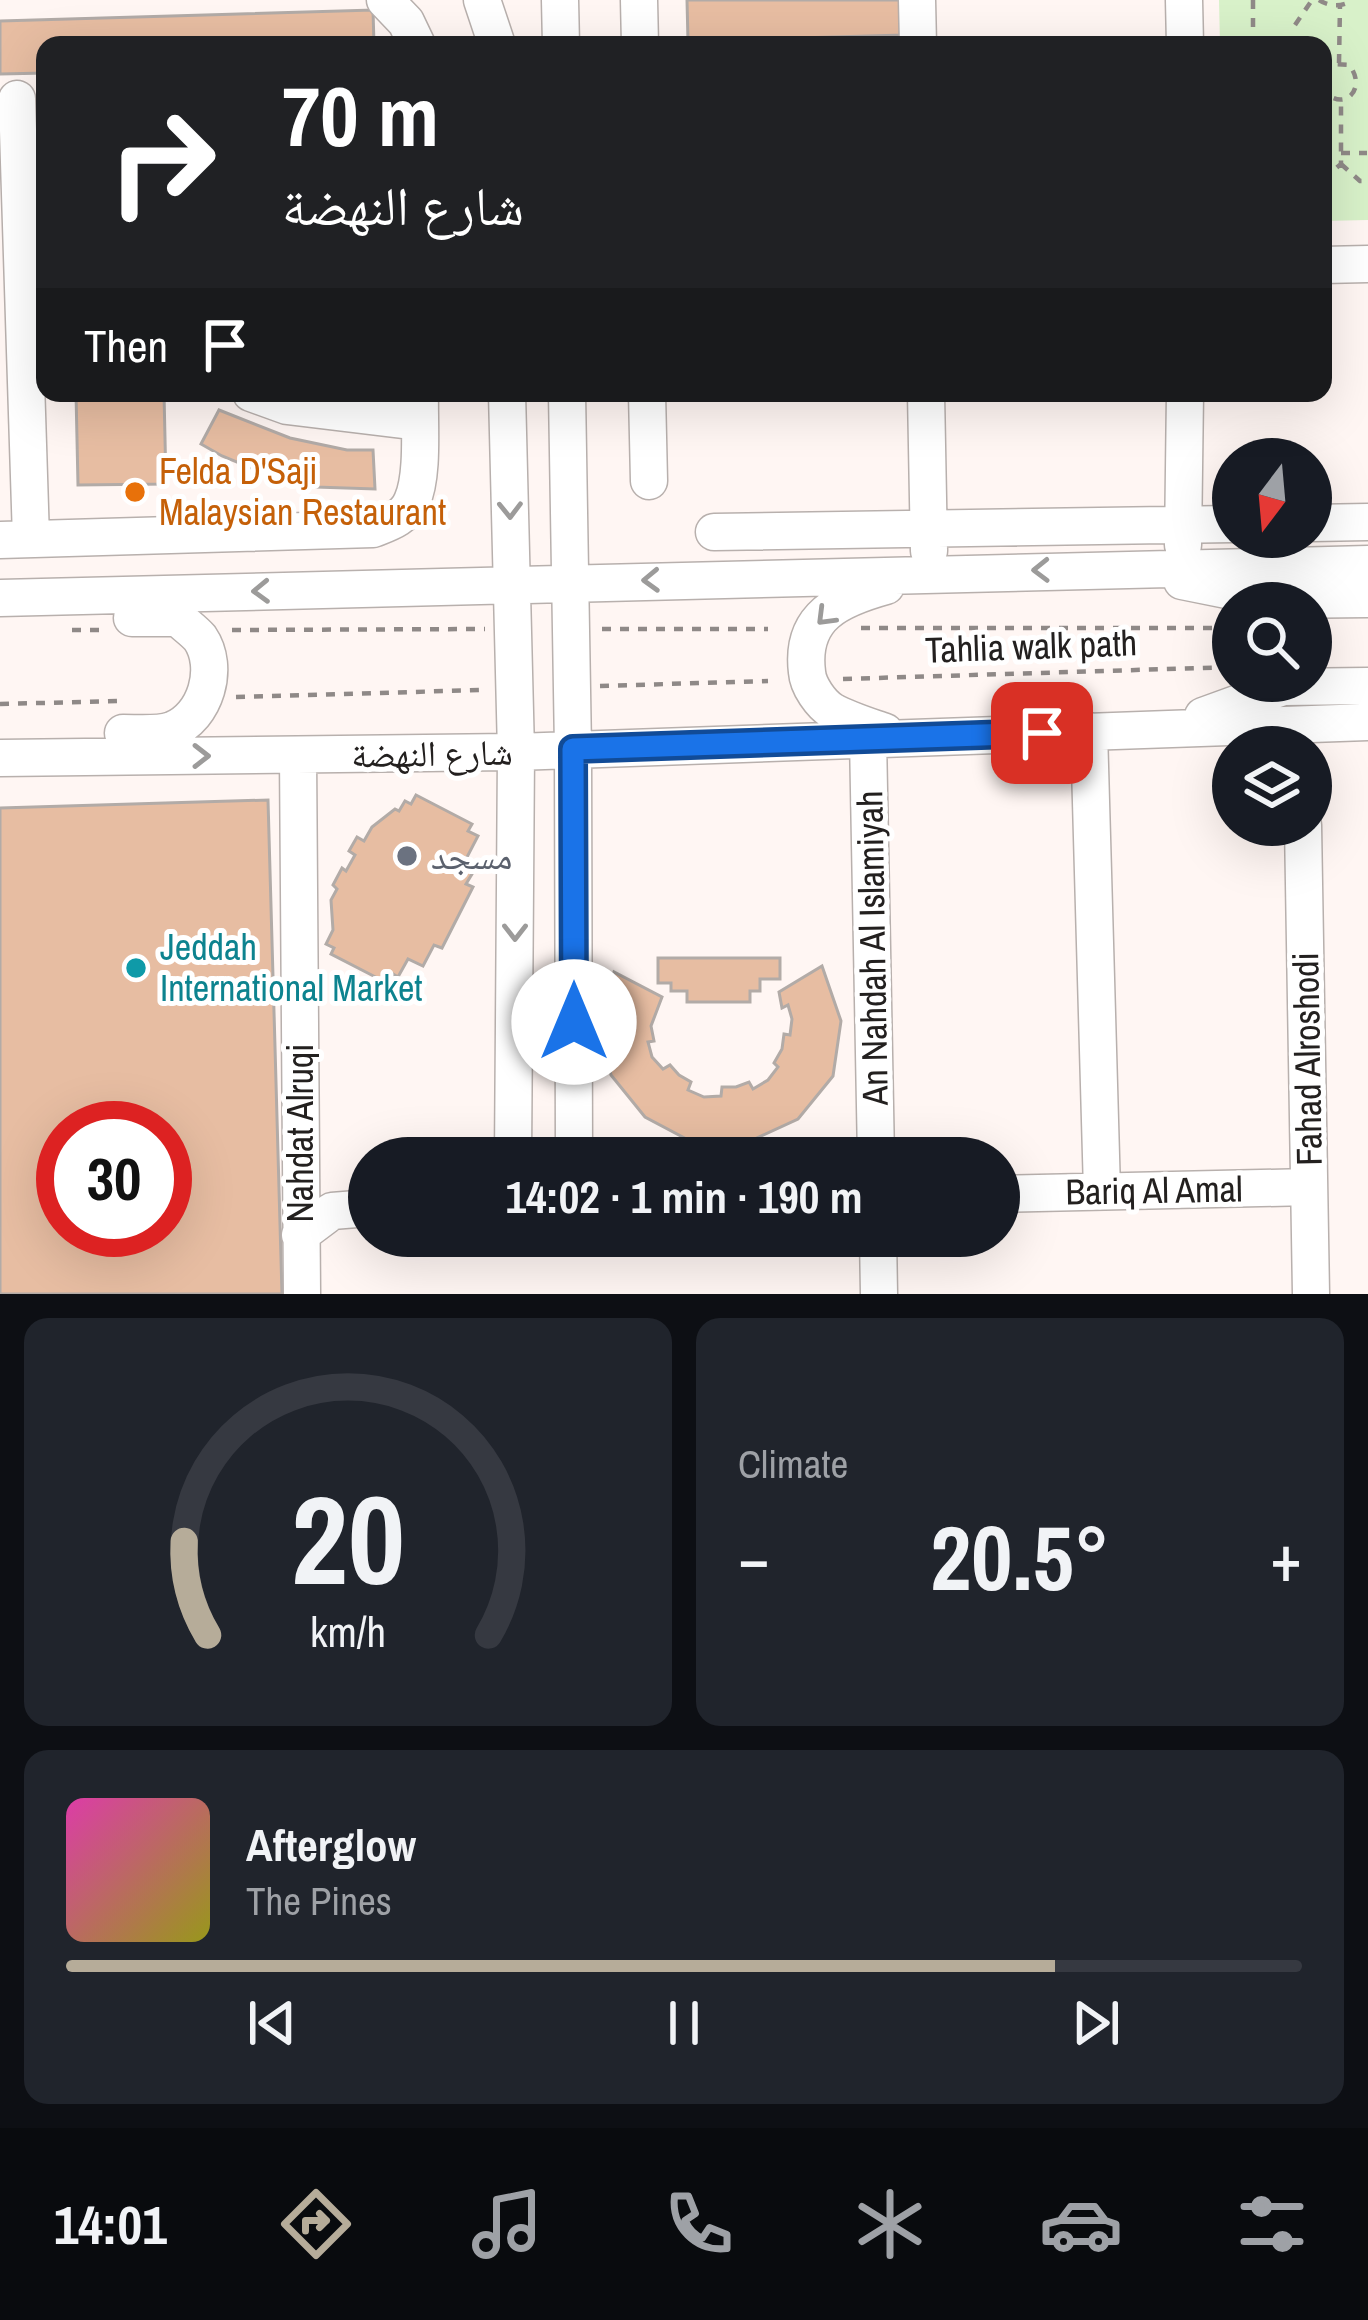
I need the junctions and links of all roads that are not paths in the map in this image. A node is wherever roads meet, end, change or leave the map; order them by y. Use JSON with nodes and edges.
{"nodes":[{"id":1,"x":385,"y":0,"type":"edge"},
{"id":2,"x":482,"y":0,"type":"edge"},
{"id":3,"x":499,"y":0,"type":"edge"},
{"id":4,"x":560,"y":0,"type":"edge"},
{"id":5,"x":640,"y":0,"type":"edge"},
{"id":6,"x":917,"y":0,"type":"edge"},
{"id":7,"x":1184,"y":0,"type":"edge"},
{"id":8,"x":413,"y":36,"type":"edge"},
{"id":9,"x":495,"y":36,"type":"edge"},
{"id":10,"x":498,"y":36,"type":"edge"},
{"id":11,"x":561,"y":36,"type":"edge"},
{"id":12,"x":640,"y":36,"type":"edge"},
{"id":13,"x":918,"y":36,"type":"edge"},
{"id":14,"x":1185,"y":36,"type":"edge"},
{"id":15,"x":21,"y":98,"type":"edge"},
{"id":16,"x":1368,"y":264,"type":"edge"},
{"id":17,"x":1332,"y":265,"type":"edge"},
{"id":18,"x":34,"y":315,"type":"edge"},
{"id":19,"x":275,"y":402,"type":"edge"},
{"id":20,"x":499,"y":402,"type":"edge"},
{"id":21,"x":567,"y":402,"type":"edge"},
{"id":22,"x":647,"y":402,"type":"edge"},
{"id":23,"x":926,"y":402,"type":"edge"},
{"id":24,"x":1184,"y":402,"type":"edge"},
{"id":25,"x":420,"y":407,"type":"edge"},
{"id":26,"x":649,"y":481,"type":"dead end"},
{"id":27,"x":1368,"y":522,"type":"edge"},
{"id":28,"x":1332,"y":523,"type":"edge"},
{"id":29,"x":1212,"y":524,"type":"edge"},
{"id":30,"x":1182,"y":525,"type":"junction"},
{"id":31,"x":928,"y":529,"type":"junction"},
{"id":32,"x":714,"y":532,"type":"dead end"},
{"id":33,"x":16,"y":539,"type":"edge"},
{"id":34,"x":1368,"y":563,"type":"edge"},
{"id":35,"x":1185,"y":566,"type":"junction"},
{"id":36,"x":1122,"y":568,"type":"junction"},
{"id":37,"x":930,"y":573,"type":"junction"},
{"id":38,"x":512,"y":584,"type":"junction"},
{"id":39,"x":0,"y":598,"type":"edge"},
{"id":40,"x":1368,"y":599,"type":"edge"},
{"id":41,"x":575,"y":607,"type":"junction"},
{"id":42,"x":0,"y":616,"type":"edge"},
{"id":43,"x":1368,"y":686,"type":"edge"},
{"id":44,"x":1368,"y":722,"type":"edge"},
{"id":45,"x":1172,"y":728,"type":"junction"},
{"id":46,"x":1332,"y":729,"type":"edge"},
{"id":47,"x":1212,"y":730,"type":"edge"},
{"id":48,"x":1090,"y":731,"type":"junction"},
{"id":49,"x":884,"y":738,"type":"junction"},
{"id":50,"x":573,"y":739,"type":"junction"},
{"id":51,"x":0,"y":740,"type":"edge"},
{"id":52,"x":516,"y":752,"type":"junction"},
{"id":53,"x":298,"y":755,"type":"junction"},
{"id":54,"x":0,"y":758,"type":"edge"},
{"id":55,"x":1303,"y":846,"type":"edge"},
{"id":56,"x":513,"y":1137,"type":"edge"},
{"id":57,"x":574,"y":1137,"type":"edge"},
{"id":58,"x":876,"y":1137,"type":"edge"},
{"id":59,"x":1309,"y":1186,"type":"junction"},
{"id":60,"x":1102,"y":1191,"type":"junction"},
{"id":61,"x":1020,"y":1193,"type":"edge"},
{"id":62,"x":348,"y":1210,"type":"edge"},
{"id":63,"x":301,"y":1235,"type":"junction"},
{"id":64,"x":878,"y":1257,"type":"edge"},
{"id":65,"x":302,"y":1294,"type":"edge"},
{"id":66,"x":879,"y":1294,"type":"edge"},
{"id":67,"x":1311,"y":1294,"type":"edge"}],
"edges":[{"from":1,"to":8,"type":"street"},
{"from":2,"to":9,"type":"street"},
{"from":3,"to":10,"type":"street"},
{"from":4,"to":11,"type":"street"},
{"from":5,"to":12,"type":"street"},
{"from":6,"to":13,"type":"street"},
{"from":7,"to":14,"type":"street"},
{"from":15,"to":18,"type":"street"},
{"from":16,"to":17,"type":"street"},
{"from":18,"to":33,"type":"street"},
{"from":19,"to":25,"type":"street"},
{"from":20,"to":38,"type":"street","one_way":true},
{"from":21,"to":41,"type":"street"},
{"from":22,"to":26,"type":"street"},
{"from":23,"to":31,"type":"street"},
{"from":24,"to":30,"type":"street"},
{"from":25,"to":33,"type":"street"},
{"from":27,"to":28,"type":"street"},
{"from":29,"to":30,"type":"street"},
{"from":30,"to":31,"type":"street"},
{"from":30,"to":35,"type":"street"},
{"from":31,"to":32,"type":"street"},
{"from":31,"to":37,"type":"street"},
{"from":34,"to":35,"type":"street"},
{"from":35,"to":36,"type":"street"},
{"from":36,"to":37,"type":"street","one_way":true},
{"from":36,"to":40,"type":"street"},
{"from":37,"to":41,"type":"street","one_way":true},
{"from":37,"to":49,"type":"street","one_way":true},
{"from":38,"to":39,"type":"street","one_way":true},
{"from":38,"to":41,"type":"street"},
{"from":38,"to":52,"type":"street"},
{"from":41,"to":50,"type":"street"},
{"from":42,"to":51,"type":"street"},
{"from":43,"to":45,"type":"street"},
{"from":44,"to":46,"type":"street","name":"شارع النهضة"},
{"from":45,"to":47,"type":"street","name":"شارع النهضة"},
{"from":45,"to":48,"type":"street","name":"شارع النهضة"},
{"from":48,"to":49,"type":"street","name":"شارع النهضة"},
{"from":48,"to":60,"type":"street"},
{"from":49,"to":50,"type":"street","name":"شارع النهضة"},
{"from":49,"to":58,"type":"street","name":"An Nahdah Al Islamiyah"},
{"from":50,"to":52,"type":"street","name":"شارع النهضة"},
{"from":50,"to":57,"type":"street"},
{"from":52,"to":53,"type":"street","name":"شارع النهضة"},
{"from":52,"to":56,"type":"street","one_way":true},
{"from":54,"to":53,"type":"street","name":"شارع النهضة","one_way":true},
{"from":53,"to":63,"type":"street","name":"Nahdat Alruqi"},
{"from":55,"to":59,"type":"street","name":"Fahad Alroshodi"},
{"from":59,"to":60,"type":"street","name":"Bariq Al Amal"},
{"from":59,"to":67,"type":"street","name":"Fahad Alroshodi"},
{"from":60,"to":61,"type":"street","name":"Bariq Al Amal"},
{"from":62,"to":63,"type":"street"},
{"from":63,"to":65,"type":"street","name":"Nahdat Alruqi"},
{"from":64,"to":66,"type":"street"}]}
